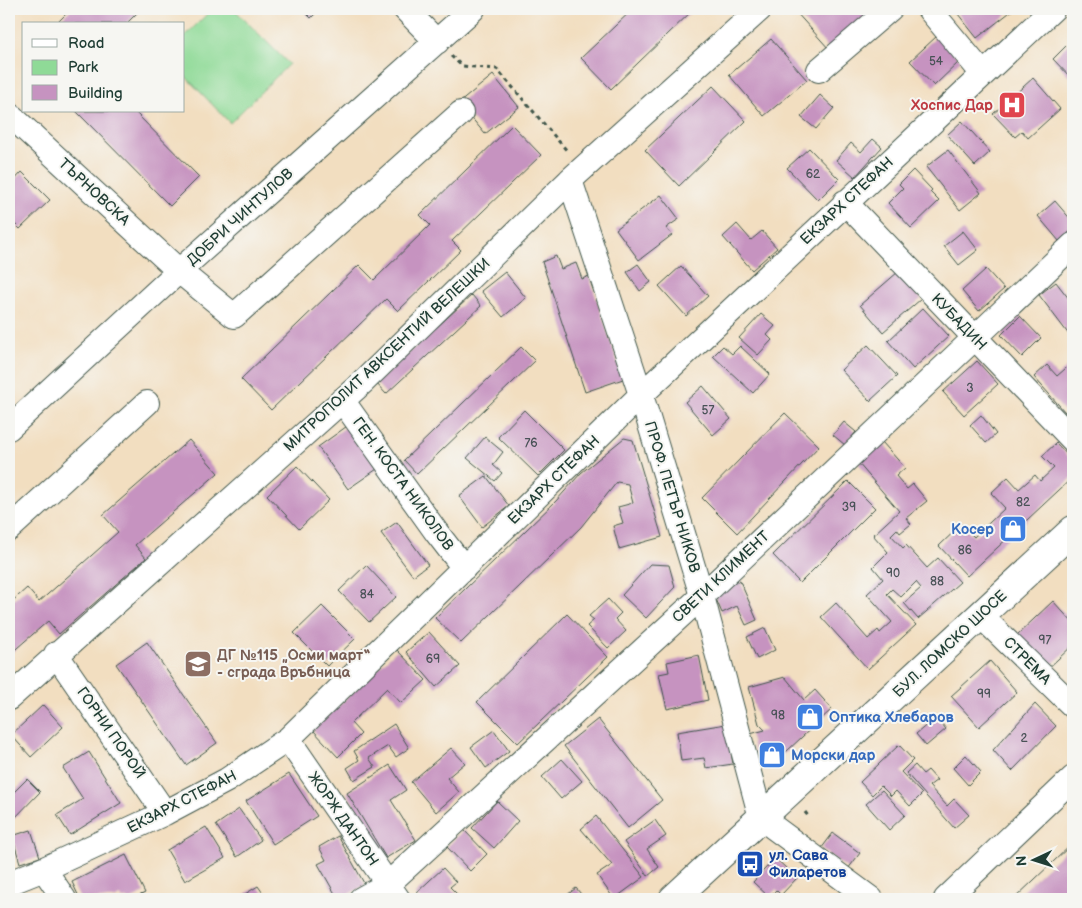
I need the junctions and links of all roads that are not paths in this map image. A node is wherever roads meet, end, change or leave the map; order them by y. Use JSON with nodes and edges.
{"nodes":[{"id":1,"x":404,"y":9,"type":"edge"},
{"id":2,"x":473,"y":9,"type":"edge"},
{"id":3,"x":760,"y":9,"type":"edge"},
{"id":4,"x":890,"y":9,"type":"edge"},
{"id":5,"x":928,"y":9,"type":"edge"},
{"id":6,"x":1053,"y":9,"type":"edge"},
{"id":7,"x":437,"y":42,"type":"junction"},
{"id":8,"x":819,"y":70,"type":"dead end"},
{"id":9,"x":983,"y":74,"type":"junction"},
{"id":10,"x":461,"y":113,"type":"dead end"},
{"id":11,"x":9,"y":114,"type":"edge"},
{"id":12,"x":576,"y":175,"type":"junction"},
{"id":13,"x":845,"y":202,"type":"junction"},
{"id":14,"x":1073,"y":245,"type":"edge"},
{"id":15,"x":179,"y":271,"type":"junction"},
{"id":16,"x":974,"y":338,"type":"junction"},
{"id":17,"x":641,"y":395,"type":"junction"},
{"id":18,"x":342,"y":400,"type":"junction"},
{"id":19,"x":147,"y":403,"type":"dead end"},
{"id":20,"x":9,"y":428,"type":"edge"},
{"id":21,"x":1073,"y":440,"type":"edge"},
{"id":22,"x":9,"y":529,"type":"edge"},
{"id":23,"x":1073,"y":530,"type":"edge"},
{"id":24,"x":464,"y":568,"type":"junction"},
{"id":25,"x":702,"y":596,"type":"junction"},
{"id":26,"x":980,"y":615,"type":"junction"},
{"id":27,"x":56,"y":654,"type":"junction"},
{"id":28,"x":9,"y":698,"type":"edge"},
{"id":29,"x":1073,"y":706,"type":"edge"},
{"id":30,"x":288,"y":739,"type":"junction"},
{"id":31,"x":1073,"y":778,"type":"edge"},
{"id":32,"x":165,"y":812,"type":"junction"},
{"id":33,"x":761,"y":818,"type":"junction"},
{"id":34,"x":44,"y":869,"type":"junction"},
{"id":35,"x":9,"y":883,"type":"edge"},
{"id":36,"x":393,"y":892,"type":"edge"},
{"id":37,"x":64,"y":899,"type":"edge"},
{"id":38,"x":361,"y":899,"type":"edge"},
{"id":39,"x":673,"y":899,"type":"edge"},
{"id":40,"x":871,"y":899,"type":"edge"},
{"id":41,"x":946,"y":899,"type":"edge"}],
"edges":[{"from":1,"to":7,"type":"street"},
{"from":2,"to":7,"type":"street","name":"ДОБРИ ЧИНТУЛОВ"},
{"from":3,"to":12,"type":"street","name":"МИТРОПОЛИТ АВКСЕНТИЙ ВЕЛЕШКИ"},
{"from":4,"to":8,"type":"street"},
{"from":5,"to":9,"type":"street"},
{"from":6,"to":9,"type":"street","name":"ЕКЗАРХ СТЕФАН"},
{"from":7,"to":15,"type":"street","name":"ДОБРИ ЧИНТУЛОВ"},
{"from":9,"to":13,"type":"street","name":"ЕКЗАРХ СТЕФАН"},
{"from":10,"to":15,"type":"street","name":"ТЪРНОВСКА"},
{"from":11,"to":15,"type":"street","name":"ТЪРНОВСКА"},
{"from":12,"to":17,"type":"street","name":"ПРОФ. ПЕТЪР НИКОВ"},
{"from":12,"to":18,"type":"street","name":"МИТРОПОЛИТ АВКСЕНТИЙ ВЕЛЕШКИ"},
{"from":13,"to":16,"type":"street","name":"КУБАДИН"},
{"from":13,"to":17,"type":"street","name":"ЕКЗАРХ СТЕФАН"},
{"from":14,"to":16,"type":"street","name":"СВЕТИ КЛИМЕНТ"},
{"from":15,"to":20,"type":"street","name":"ДОБРИ ЧИНТУЛОВ"},
{"from":16,"to":21,"type":"street","name":"КУБАДИН"},
{"from":16,"to":25,"type":"street","name":"СВЕТИ КЛИМЕНТ"},
{"from":17,"to":24,"type":"street","name":"ЕКЗАРХ СТЕФАН"},
{"from":17,"to":25,"type":"street","name":"ПРОФ. ПЕТЪР НИКОВ"},
{"from":18,"to":24,"type":"street","name":"ГЕН. КОСТА НИКОЛОВ"},
{"from":18,"to":27,"type":"street","name":"МИТРОПОЛИТ АВКСЕНТИЙ ВЕЛЕШКИ"},
{"from":19,"to":22,"type":"street"},
{"from":23,"to":26,"type":"main road","name":"БУЛ. ЛОМСКО ШОСЕ"},
{"from":24,"to":30,"type":"street","name":"ЕКЗАРХ СТЕФАН"},
{"from":25,"to":33,"type":"street","name":"ПРОФ. ПЕТЪР НИКОВ"},
{"from":25,"to":36,"type":"street","name":"СВЕТИ КЛИМЕНТ"},
{"from":26,"to":29,"type":"street","name":"СТРЕМА"},
{"from":26,"to":33,"type":"main road","name":"БУЛ. ЛОМСКО ШОСЕ"},
{"from":27,"to":28,"type":"street","name":"МИТРОПОЛИТ АВКСЕНТИЙ ВЕЛЕШКИ"},
{"from":27,"to":32,"type":"street","name":"ГОРНИ ПОРОЙ"},
{"from":30,"to":32,"type":"street","name":"ЕКЗАРХ СТЕФАН"},
{"from":30,"to":36,"type":"street","name":"ЖОРЖ ДАНТОН"},
{"from":31,"to":41,"type":"street"},
{"from":32,"to":34,"type":"street","name":"ЕКЗАРХ СТЕФАН"},
{"from":33,"to":39,"type":"main road","name":"БУЛ. ЛОМСКО ШОСЕ"},
{"from":33,"to":40,"type":"street"},
{"from":34,"to":35,"type":"street","name":"ЕКЗАРХ СТЕФАН"},
{"from":34,"to":37,"type":"street"},
{"from":36,"to":38,"type":"street","name":"СВЕТИ КЛИМЕНТ"}]}
